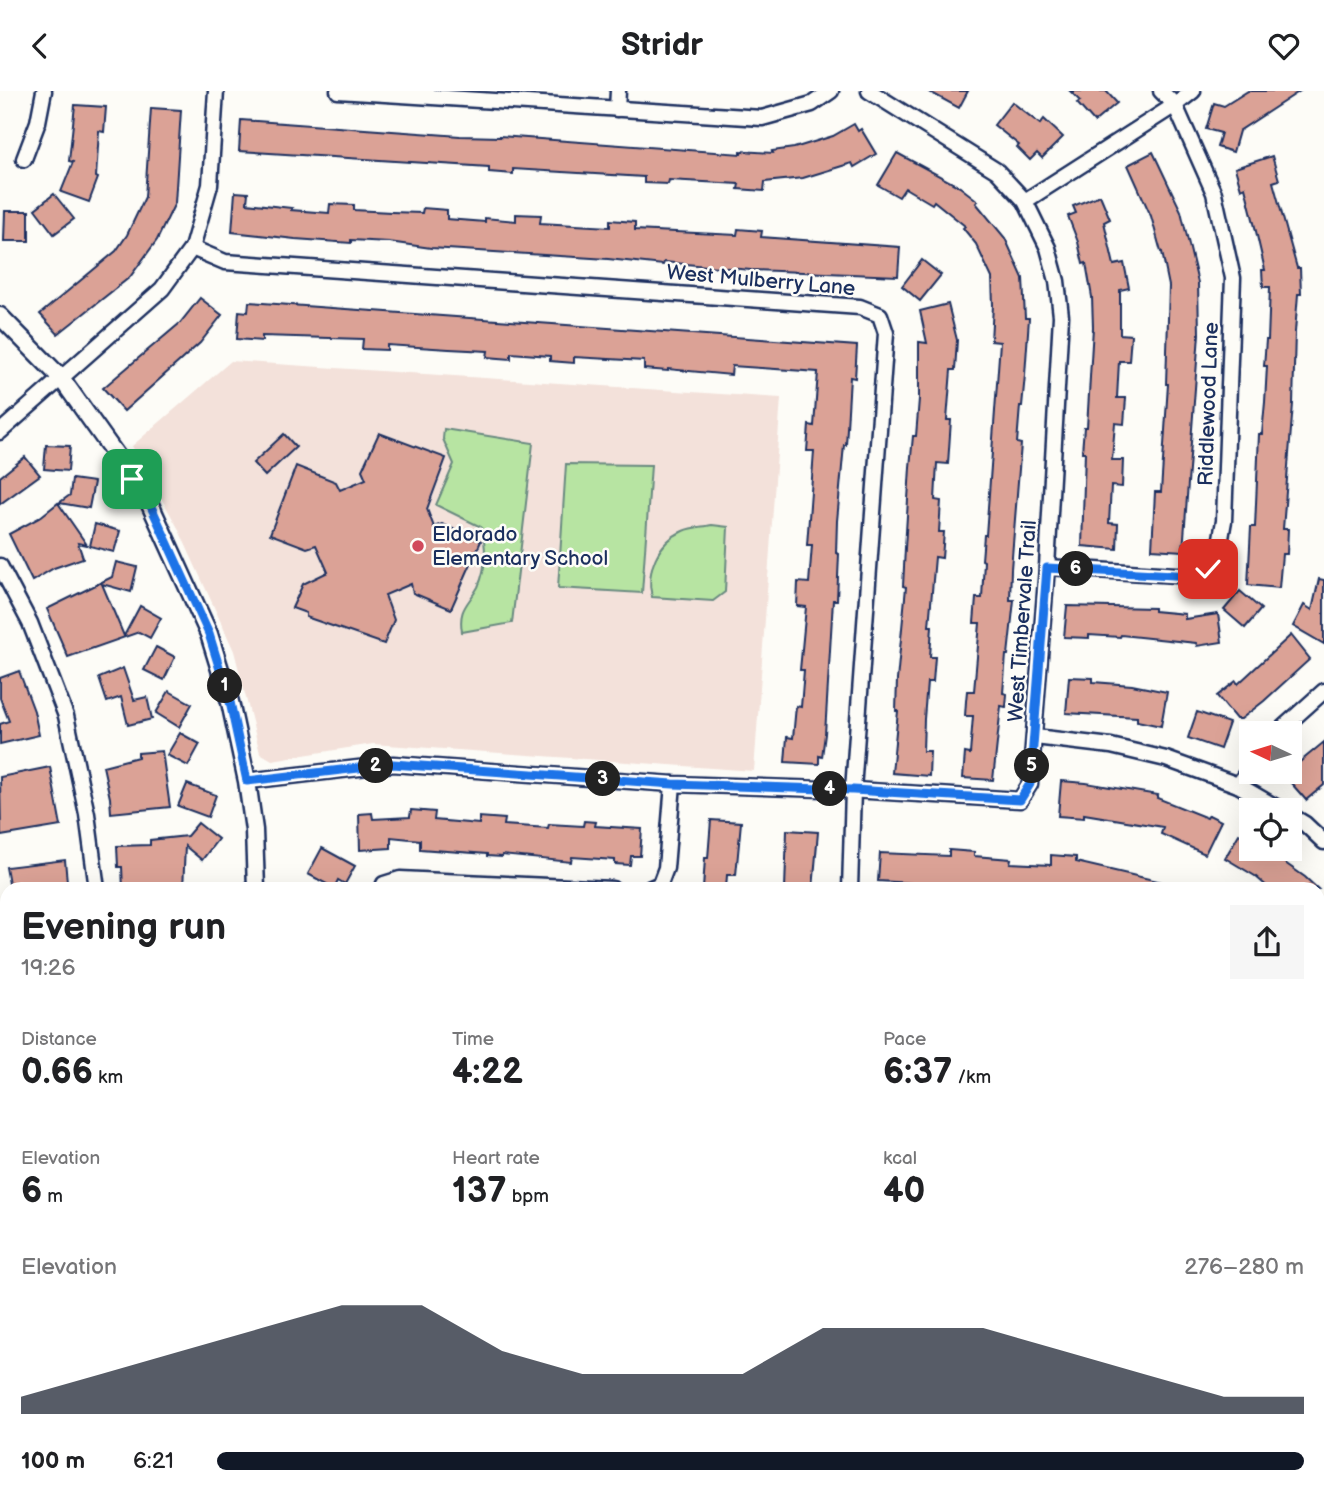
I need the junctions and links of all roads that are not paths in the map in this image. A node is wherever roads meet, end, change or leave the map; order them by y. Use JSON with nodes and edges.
{"nodes":[{"id":1,"x":44,"y":91,"type":"edge"},
{"id":2,"x":216,"y":91,"type":"edge"},
{"id":3,"x":338,"y":91,"type":"edge"},
{"id":4,"x":618,"y":91,"type":"edge"},
{"id":5,"x":831,"y":91,"type":"edge"},
{"id":6,"x":869,"y":91,"type":"edge"},
{"id":7,"x":1161,"y":91,"type":"edge"},
{"id":8,"x":1193,"y":91,"type":"edge"},
{"id":9,"x":1175,"y":105,"type":"junction"},
{"id":10,"x":617,"y":109,"type":"junction"},
{"id":11,"x":24,"y":159,"type":"dead end"},
{"id":12,"x":1025,"y":201,"type":"junction"},
{"id":13,"x":192,"y":248,"type":"junction"},
{"id":14,"x":0,"y":316,"type":"edge"},
{"id":15,"x":61,"y":379,"type":"junction"},
{"id":16,"x":0,"y":432,"type":"edge"},
{"id":17,"x":0,"y":566,"type":"edge"},
{"id":18,"x":1047,"y":568,"type":"junction"},
{"id":19,"x":1324,"y":691,"type":"edge"},
{"id":20,"x":1290,"y":721,"type":"edge"},
{"id":21,"x":1035,"y":737,"type":"junction"},
{"id":22,"x":247,"y":781,"type":"junction"},
{"id":23,"x":673,"y":784,"type":"junction"},
{"id":24,"x":1238,"y":785,"type":"joint"},
{"id":25,"x":853,"y":790,"type":"junction"},
{"id":26,"x":1260,"y":798,"type":"edge"},
{"id":27,"x":1302,"y":822,"type":"edge"},
{"id":28,"x":1324,"y":842,"type":"edge"},
{"id":29,"x":96,"y":882,"type":"edge"},
{"id":30,"x":256,"y":882,"type":"edge"},
{"id":31,"x":390,"y":882,"type":"edge"},
{"id":32,"x":464,"y":882,"type":"edge"},
{"id":33,"x":661,"y":882,"type":"edge"},
{"id":34,"x":850,"y":882,"type":"edge"}],
"edges":[{"from":1,"to":11,"type":"street"},
{"from":2,"to":13,"type":"street"},
{"from":3,"to":10,"type":"street"},
{"from":4,"to":10,"type":"street"},
{"from":5,"to":10,"type":"street"},
{"from":6,"to":12,"type":"street","name":"West Timbervale Trail"},
{"from":7,"to":9,"type":"street","name":"Riddlewood Lane"},
{"from":8,"to":9,"type":"street"},
{"from":9,"to":12,"type":"street"},
{"from":9,"to":18,"type":"street","name":"Riddlewood Lane"},
{"from":12,"to":18,"type":"street","name":"West Timbervale Trail"},
{"from":13,"to":15,"type":"street"},
{"from":13,"to":25,"type":"street","name":"West Mulberry Lane"},
{"from":14,"to":15,"type":"street"},
{"from":15,"to":16,"type":"street"},
{"from":15,"to":22,"type":"street"},
{"from":17,"to":29,"type":"street"},
{"from":18,"to":21,"type":"street","name":"West Timbervale Trail"},
{"from":19,"to":20,"type":"street"},
{"from":21,"to":24,"type":"street"},
{"from":21,"to":25,"type":"street","name":"West Timbervale Trail"},
{"from":22,"to":23,"type":"street","name":"West Timbervale Trail"},
{"from":22,"to":30,"type":"street"},
{"from":23,"to":25,"type":"street","name":"West Timbervale Trail"},
{"from":23,"to":33,"type":"street"},
{"from":24,"to":26,"type":"street"},
{"from":25,"to":34,"type":"street","name":"West Mulberry Lane"},
{"from":27,"to":28,"type":"street"},
{"from":31,"to":32,"type":"street"}]}
